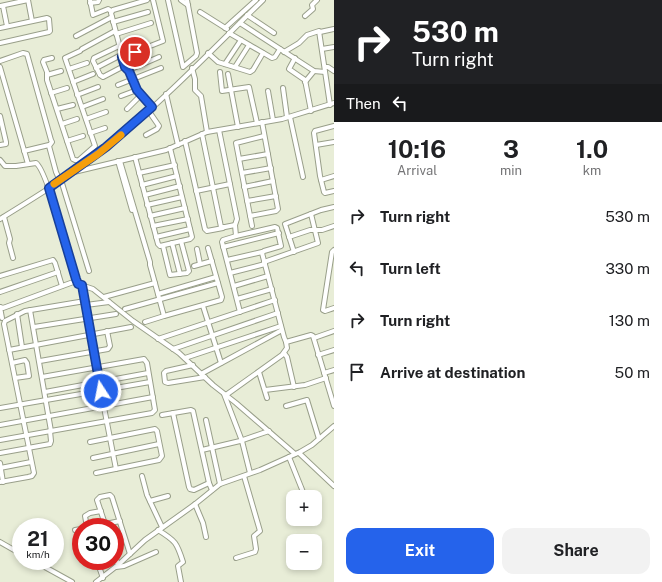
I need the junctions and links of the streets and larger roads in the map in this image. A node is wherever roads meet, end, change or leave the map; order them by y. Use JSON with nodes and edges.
{"nodes":[{"id":1,"x":28,"y":0,"type":"edge"},
{"id":2,"x":99,"y":0,"type":"edge"},
{"id":3,"x":128,"y":0,"type":"edge"},
{"id":4,"x":147,"y":0,"type":"edge"},
{"id":5,"x":153,"y":0,"type":"edge"},
{"id":6,"x":168,"y":0,"type":"edge"},
{"id":7,"x":181,"y":0,"type":"edge"},
{"id":8,"x":256,"y":0,"type":"edge"},
{"id":9,"x":263,"y":0,"type":"edge"},
{"id":10,"x":317,"y":0,"type":"edge"},
{"id":11,"x":90,"y":1,"type":"edge"},
{"id":12,"x":188,"y":2,"type":"edge"},
{"id":13,"x":253,"y":4,"type":"edge"},
{"id":14,"x":129,"y":5,"type":"junction"},
{"id":15,"x":2,"y":6,"type":"edge"},
{"id":16,"x":111,"y":12,"type":"junction"},
{"id":17,"x":148,"y":12,"type":"dead end"},
{"id":18,"x":200,"y":12,"type":"dead end"},
{"id":19,"x":247,"y":15,"type":"junction"},
{"id":20,"x":305,"y":16,"type":"dead end"},
{"id":21,"x":112,"y":17,"type":"junction"},
{"id":22,"x":32,"y":21,"type":"junction"},
{"id":23,"x":113,"y":22,"type":"junction"},
{"id":24,"x":151,"y":23,"type":"dead end"},
{"id":25,"x":240,"y":23,"type":"junction"},
{"id":26,"x":7,"y":26,"type":"junction"},
{"id":27,"x":0,"y":28,"type":"edge"},
{"id":28,"x":334,"y":29,"type":"edge"},
{"id":29,"x":228,"y":31,"type":"junction"},
{"id":30,"x":320,"y":32,"type":"junction"},
{"id":31,"x":116,"y":33,"type":"junction"},
{"id":32,"x":274,"y":33,"type":"dead end"},
{"id":33,"x":76,"y":36,"type":"dead end"},
{"id":34,"x":241,"y":40,"type":"junction"},
{"id":35,"x":0,"y":43,"type":"edge"},
{"id":36,"x":249,"y":45,"type":"junction"},
{"id":37,"x":119,"y":46,"type":"junction"},
{"id":38,"x":334,"y":47,"type":"edge"},
{"id":39,"x":322,"y":49,"type":"junction"},
{"id":40,"x":282,"y":51,"type":"junction"},
{"id":41,"x":208,"y":53,"type":"junction"},
{"id":42,"x":263,"y":53,"type":"junction"},
{"id":43,"x":122,"y":56,"type":"junction"},
{"id":44,"x":159,"y":57,"type":"dead end"},
{"id":45,"x":52,"y":58,"type":"dead end"},
{"id":46,"x":294,"y":58,"type":"junction"},
{"id":47,"x":0,"y":60,"type":"edge"},
{"id":48,"x":87,"y":62,"type":"dead end"},
{"id":49,"x":225,"y":64,"type":"junction"},
{"id":50,"x":124,"y":66,"type":"junction"},
{"id":51,"x":192,"y":66,"type":"junction"},
{"id":52,"x":334,"y":66,"type":"edge"},
{"id":53,"x":0,"y":67,"type":"edge"},
{"id":54,"x":235,"y":67,"type":"junction"},
{"id":55,"x":96,"y":68,"type":"junction"},
{"id":56,"x":161,"y":68,"type":"dead end"},
{"id":57,"x":69,"y":69,"type":"junction"},
{"id":58,"x":326,"y":69,"type":"junction"},
{"id":59,"x":128,"y":70,"type":"junction"},
{"id":60,"x":61,"y":71,"type":"dead end"},
{"id":61,"x":314,"y":71,"type":"junction"},
{"id":62,"x":334,"y":71,"type":"edge"},
{"id":63,"x":220,"y":72,"type":"dead end"},
{"id":64,"x":93,"y":74,"type":"dead end"},
{"id":65,"x":228,"y":74,"type":"dead end"},
{"id":66,"x":47,"y":75,"type":"junction"},
{"id":67,"x":133,"y":80,"type":"junction"},
{"id":68,"x":73,"y":82,"type":"junction"},
{"id":69,"x":305,"y":82,"type":"junction"},
{"id":70,"x":118,"y":85,"type":"dead end"},
{"id":71,"x":98,"y":87,"type":"dead end"},
{"id":72,"x":67,"y":88,"type":"dead end"},
{"id":73,"x":283,"y":88,"type":"dead end"},
{"id":74,"x":137,"y":90,"type":"junction"},
{"id":75,"x":231,"y":90,"type":"junction"},
{"id":76,"x":268,"y":91,"type":"dead end"},
{"id":77,"x":51,"y":93,"type":"junction"},
{"id":78,"x":77,"y":94,"type":"junction"},
{"id":79,"x":166,"y":94,"type":"junction"},
{"id":80,"x":141,"y":95,"type":"junction"},
{"id":81,"x":121,"y":96,"type":"dead end"},
{"id":82,"x":103,"y":99,"type":"dead end"},
{"id":83,"x":332,"y":104,"type":"edge"},
{"id":84,"x":73,"y":105,"type":"dead end"},
{"id":85,"x":151,"y":105,"type":"junction"},
{"id":86,"x":82,"y":107,"type":"junction"},
{"id":87,"x":127,"y":109,"type":"dead end"},
{"id":88,"x":57,"y":110,"type":"junction"},
{"id":89,"x":148,"y":110,"type":"junction"},
{"id":90,"x":311,"y":111,"type":"junction"},
{"id":91,"x":106,"y":112,"type":"dead end"},
{"id":92,"x":0,"y":116,"type":"edge"},
{"id":93,"x":288,"y":117,"type":"junction"},
{"id":94,"x":77,"y":119,"type":"dead end"},
{"id":95,"x":86,"y":119,"type":"junction"},
{"id":96,"x":273,"y":120,"type":"junction"},
{"id":97,"x":259,"y":123,"type":"junction"},
{"id":98,"x":62,"y":124,"type":"junction"},
{"id":99,"x":238,"y":126,"type":"junction"},
{"id":100,"x":334,"y":126,"type":"edge"},
{"id":101,"x":105,"y":128,"type":"dead end"},
{"id":102,"x":219,"y":130,"type":"junction"},
{"id":103,"x":207,"y":132,"type":"junction"},
{"id":104,"x":90,"y":133,"type":"junction"},
{"id":105,"x":202,"y":134,"type":"junction"},
{"id":106,"x":146,"y":135,"type":"dead end"},
{"id":107,"x":84,"y":136,"type":"dead end"},
{"id":108,"x":264,"y":136,"type":"junction"},
{"id":109,"x":67,"y":141,"type":"junction"},
{"id":110,"x":184,"y":141,"type":"junction"},
{"id":111,"x":334,"y":142,"type":"edge"},
{"id":112,"x":0,"y":145,"type":"edge"},
{"id":113,"x":49,"y":145,"type":"junction"},
{"id":114,"x":178,"y":145,"type":"junction"},
{"id":115,"x":316,"y":145,"type":"junction"},
{"id":116,"x":170,"y":148,"type":"junction"},
{"id":117,"x":24,"y":151,"type":"junction"},
{"id":118,"x":268,"y":154,"type":"junction"},
{"id":119,"x":135,"y":157,"type":"junction"},
{"id":120,"x":239,"y":159,"type":"junction"},
{"id":121,"x":0,"y":160,"type":"edge"},
{"id":122,"x":119,"y":161,"type":"junction"},
{"id":123,"x":82,"y":162,"type":"junction"},
{"id":124,"x":28,"y":164,"type":"junction"},
{"id":125,"x":175,"y":165,"type":"junction"},
{"id":126,"x":88,"y":168,"type":"junction"},
{"id":127,"x":271,"y":168,"type":"junction"},
{"id":128,"x":72,"y":172,"type":"junction"},
{"id":129,"x":139,"y":173,"type":"junction"},
{"id":130,"x":242,"y":174,"type":"junction"},
{"id":131,"x":177,"y":176,"type":"junction"},
{"id":132,"x":334,"y":176,"type":"edge"},
{"id":133,"x":304,"y":177,"type":"dead end"},
{"id":134,"x":59,"y":179,"type":"junction"},
{"id":135,"x":321,"y":180,"type":"junction"},
{"id":136,"x":273,"y":181,"type":"junction"},
{"id":137,"x":230,"y":184,"type":"junction"},
{"id":138,"x":142,"y":185,"type":"junction"},
{"id":139,"x":48,"y":186,"type":"junction"},
{"id":140,"x":180,"y":186,"type":"junction"},
{"id":141,"x":244,"y":187,"type":"junction"},
{"id":142,"x":213,"y":188,"type":"junction"},
{"id":143,"x":196,"y":191,"type":"junction"},
{"id":144,"x":334,"y":191,"type":"edge"},
{"id":145,"x":145,"y":195,"type":"junction"},
{"id":146,"x":276,"y":196,"type":"junction"},
{"id":147,"x":182,"y":197,"type":"junction"},
{"id":148,"x":247,"y":201,"type":"junction"},
{"id":149,"x":147,"y":205,"type":"junction"},
{"id":150,"x":334,"y":207,"type":"edge"},
{"id":151,"x":185,"y":208,"type":"junction"},
{"id":152,"x":311,"y":214,"type":"junction"},
{"id":153,"x":150,"y":216,"type":"junction"},
{"id":154,"x":250,"y":216,"type":"junction"},
{"id":155,"x":2,"y":218,"type":"edge"},
{"id":156,"x":188,"y":219,"type":"junction"},
{"id":157,"x":235,"y":225,"type":"junction"},
{"id":158,"x":153,"y":226,"type":"junction"},
{"id":159,"x":252,"y":226,"type":"dead end"},
{"id":160,"x":334,"y":226,"type":"edge"},
{"id":161,"x":223,"y":228,"type":"junction"},
{"id":162,"x":190,"y":229,"type":"junction"},
{"id":163,"x":316,"y":229,"type":"junction"},
{"id":164,"x":278,"y":233,"type":"junction"},
{"id":165,"x":156,"y":236,"type":"junction"},
{"id":166,"x":236,"y":236,"type":"junction"},
{"id":167,"x":289,"y":237,"type":"junction"},
{"id":168,"x":181,"y":241,"type":"junction"},
{"id":169,"x":172,"y":243,"type":"junction"},
{"id":170,"x":163,"y":246,"type":"junction"},
{"id":171,"x":223,"y":247,"type":"junction"},
{"id":172,"x":208,"y":248,"type":"dead end"},
{"id":173,"x":197,"y":249,"type":"dead end"},
{"id":174,"x":334,"y":250,"type":"edge"},
{"id":175,"x":262,"y":252,"type":"junction"},
{"id":176,"x":294,"y":252,"type":"junction"},
{"id":177,"x":12,"y":258,"type":"dead end"},
{"id":178,"x":227,"y":260,"type":"junction"},
{"id":179,"x":212,"y":262,"type":"junction"},
{"id":180,"x":265,"y":263,"type":"junction"},
{"id":181,"x":200,"y":264,"type":"junction"},
{"id":182,"x":194,"y":266,"type":"dead end"},
{"id":183,"x":89,"y":271,"type":"dead end"},
{"id":184,"x":58,"y":272,"type":"junction"},
{"id":185,"x":230,"y":273,"type":"junction"},
{"id":186,"x":180,"y":274,"type":"junction"},
{"id":187,"x":0,"y":276,"type":"edge"},
{"id":188,"x":268,"y":276,"type":"junction"},
{"id":189,"x":216,"y":277,"type":"junction"},
{"id":190,"x":76,"y":281,"type":"junction"},
{"id":191,"x":155,"y":283,"type":"junction"},
{"id":192,"x":218,"y":283,"type":"junction"},
{"id":193,"x":82,"y":285,"type":"junction"},
{"id":194,"x":62,"y":286,"type":"junction"},
{"id":195,"x":234,"y":286,"type":"junction"},
{"id":196,"x":272,"y":289,"type":"junction"},
{"id":197,"x":0,"y":292,"type":"edge"},
{"id":198,"x":158,"y":294,"type":"junction"},
{"id":199,"x":104,"y":297,"type":"junction"},
{"id":200,"x":237,"y":299,"type":"junction"},
{"id":201,"x":159,"y":300,"type":"junction"},
{"id":202,"x":275,"y":300,"type":"junction"},
{"id":203,"x":109,"y":302,"type":"junction"},
{"id":204,"x":85,"y":303,"type":"junction"},
{"id":205,"x":203,"y":306,"type":"junction"},
{"id":206,"x":0,"y":307,"type":"edge"},
{"id":207,"x":334,"y":308,"type":"edge"},
{"id":208,"x":125,"y":309,"type":"dead end"},
{"id":209,"x":30,"y":310,"type":"junction"},
{"id":210,"x":240,"y":312,"type":"junction"},
{"id":211,"x":278,"y":313,"type":"junction"},
{"id":212,"x":17,"y":314,"type":"junction"},
{"id":213,"x":116,"y":314,"type":"dead end"},
{"id":214,"x":164,"y":316,"type":"junction"},
{"id":215,"x":2,"y":318,"type":"dead end"},
{"id":216,"x":88,"y":319,"type":"junction"},
{"id":217,"x":144,"y":322,"type":"dead end"},
{"id":218,"x":207,"y":323,"type":"junction"},
{"id":219,"x":34,"y":327,"type":"junction"},
{"id":220,"x":131,"y":327,"type":"dead end"},
{"id":221,"x":281,"y":328,"type":"junction"},
{"id":222,"x":107,"y":331,"type":"junction"},
{"id":223,"x":334,"y":331,"type":"edge"},
{"id":224,"x":90,"y":334,"type":"junction"},
{"id":225,"x":212,"y":335,"type":"junction"},
{"id":226,"x":314,"y":338,"type":"junction"},
{"id":227,"x":158,"y":339,"type":"junction"},
{"id":228,"x":286,"y":342,"type":"junction"},
{"id":229,"x":37,"y":344,"type":"junction"},
{"id":230,"x":22,"y":347,"type":"junction"},
{"id":231,"x":216,"y":348,"type":"junction"},
{"id":232,"x":173,"y":349,"type":"junction"},
{"id":233,"x":10,"y":350,"type":"junction"},
{"id":234,"x":334,"y":350,"type":"edge"},
{"id":235,"x":93,"y":351,"type":"junction"},
{"id":236,"x":284,"y":353,"type":"junction"},
{"id":237,"x":318,"y":355,"type":"junction"},
{"id":238,"x":185,"y":358,"type":"junction"},
{"id":239,"x":40,"y":361,"type":"junction"},
{"id":240,"x":12,"y":363,"type":"junction"},
{"id":241,"x":221,"y":363,"type":"junction"},
{"id":242,"x":193,"y":365,"type":"junction"},
{"id":243,"x":96,"y":367,"type":"junction"},
{"id":244,"x":334,"y":370,"type":"edge"},
{"id":245,"x":259,"y":372,"type":"junction"},
{"id":246,"x":148,"y":373,"type":"junction"},
{"id":247,"x":203,"y":375,"type":"junction"},
{"id":248,"x":325,"y":376,"type":"junction"},
{"id":249,"x":42,"y":377,"type":"junction"},
{"id":250,"x":15,"y":378,"type":"junction"},
{"id":251,"x":99,"y":382,"type":"junction"},
{"id":252,"x":150,"y":382,"type":"junction"},
{"id":253,"x":294,"y":387,"type":"junction"},
{"id":254,"x":265,"y":390,"type":"junction"},
{"id":255,"x":101,"y":391,"type":"junction"},
{"id":256,"x":45,"y":392,"type":"junction"},
{"id":257,"x":225,"y":394,"type":"junction"},
{"id":258,"x":153,"y":397,"type":"junction"},
{"id":259,"x":267,"y":398,"type":"dead end"},
{"id":260,"x":46,"y":400,"type":"junction"},
{"id":261,"x":21,"y":404,"type":"junction"},
{"id":262,"x":104,"y":406,"type":"junction"},
{"id":263,"x":286,"y":406,"type":"dead end"},
{"id":264,"x":334,"y":406,"type":"edge"},
{"id":265,"x":0,"y":408,"type":"edge"},
{"id":266,"x":174,"y":413,"type":"junction"},
{"id":267,"x":162,"y":415,"type":"dead end"},
{"id":268,"x":49,"y":416,"type":"junction"},
{"id":269,"x":23,"y":420,"type":"junction"},
{"id":270,"x":206,"y":420,"type":"dead end"},
{"id":271,"x":107,"y":421,"type":"junction"},
{"id":272,"x":0,"y":425,"type":"edge"},
{"id":273,"x":334,"y":426,"type":"edge"},
{"id":274,"x":51,"y":431,"type":"junction"},
{"id":275,"x":269,"y":431,"type":"junction"},
{"id":276,"x":26,"y":435,"type":"junction"},
{"id":277,"x":110,"y":438,"type":"junction"},
{"id":278,"x":319,"y":439,"type":"junction"},
{"id":279,"x":0,"y":440,"type":"edge"},
{"id":280,"x":242,"y":441,"type":"junction"},
{"id":281,"x":90,"y":442,"type":"dead end"},
{"id":282,"x":159,"y":444,"type":"junction"},
{"id":283,"x":29,"y":448,"type":"junction"},
{"id":284,"x":212,"y":448,"type":"junction"},
{"id":285,"x":202,"y":450,"type":"junction"},
{"id":286,"x":0,"y":453,"type":"edge"},
{"id":287,"x":114,"y":454,"type":"junction"},
{"id":288,"x":297,"y":454,"type":"junction"},
{"id":289,"x":288,"y":457,"type":"junction"},
{"id":290,"x":93,"y":458,"type":"dead end"},
{"id":291,"x":31,"y":462,"type":"junction"},
{"id":292,"x":0,"y":466,"type":"edge"},
{"id":293,"x":116,"y":469,"type":"junction"},
{"id":294,"x":96,"y":473,"type":"dead end"},
{"id":295,"x":250,"y":473,"type":"junction"},
{"id":296,"x":142,"y":476,"type":"dead end"},
{"id":297,"x":244,"y":476,"type":"junction"},
{"id":298,"x":2,"y":482,"type":"edge"},
{"id":299,"x":209,"y":483,"type":"junction"},
{"id":300,"x":220,"y":484,"type":"junction"},
{"id":301,"x":334,"y":486,"type":"edge"},
{"id":302,"x":212,"y":490,"type":"junction"},
{"id":303,"x":302,"y":490,"type":"edge"},
{"id":304,"x":168,"y":496,"type":"dead end"},
{"id":305,"x":150,"y":501,"type":"junction"},
{"id":306,"x":195,"y":504,"type":"junction"},
{"id":307,"x":101,"y":511,"type":"junction"},
{"id":308,"x":85,"y":518,"type":"edge"},
{"id":309,"x":103,"y":518,"type":"edge"},
{"id":310,"x":119,"y":518,"type":"edge"},
{"id":311,"x":160,"y":529,"type":"junction"},
{"id":312,"x":124,"y":534,"type":"edge"},
{"id":313,"x":206,"y":537,"type":"dead end"},
{"id":314,"x":0,"y":542,"type":"edge"},
{"id":315,"x":12,"y":549,"type":"edge"},
{"id":316,"x":156,"y":552,"type":"dead end"},
{"id":317,"x":130,"y":554,"type":"junction"},
{"id":318,"x":236,"y":558,"type":"dead end"},
{"id":319,"x":124,"y":560,"type":"edge"},
{"id":320,"x":124,"y":566,"type":"edge"},
{"id":321,"x":50,"y":570,"type":"edge"},
{"id":322,"x":100,"y":570,"type":"edge"},
{"id":323,"x":112,"y":570,"type":"edge"},
{"id":324,"x":103,"y":578,"type":"junction"},
{"id":325,"x":72,"y":582,"type":"edge"},
{"id":326,"x":96,"y":582,"type":"edge"},
{"id":327,"x":181,"y":582,"type":"edge"}],
"edges":[{"from":1,"to":15,"type":"street"},
{"from":1,"to":22,"type":"street"},
{"from":2,"to":11,"type":"street"},
{"from":3,"to":14,"type":"street"},
{"from":4,"to":14,"type":"street"},
{"from":5,"to":43,"type":"street"},
{"from":6,"to":51,"type":"street"},
{"from":7,"to":12,"type":"street"},
{"from":8,"to":13,"type":"street"},
{"from":9,"to":13,"type":"street"},
{"from":10,"to":20,"type":"street"},
{"from":11,"to":16,"type":"street"},
{"from":12,"to":51,"type":"street"},
{"from":13,"to":19,"type":"street"},
{"from":13,"to":29,"type":"street"},
{"from":14,"to":16,"type":"street"},
{"from":15,"to":26,"type":"street"},
{"from":16,"to":21,"type":"street"},
{"from":17,"to":23,"type":"street"},
{"from":18,"to":29,"type":"street"},
{"from":19,"to":25,"type":"street"},
{"from":19,"to":32,"type":"street"},
{"from":21,"to":23,"type":"street"},
{"from":21,"to":33,"type":"street"},
{"from":22,"to":26,"type":"street"},
{"from":22,"to":35,"type":"street"},
{"from":23,"to":31,"type":"street"},
{"from":24,"to":31,"type":"street"},
{"from":25,"to":29,"type":"street"},
{"from":25,"to":40,"type":"street"},
{"from":26,"to":27,"type":"street"},
{"from":28,"to":30,"type":"street"},
{"from":29,"to":34,"type":"street"},
{"from":29,"to":41,"type":"street"},
{"from":30,"to":39,"type":"street"},
{"from":30,"to":40,"type":"street"},
{"from":31,"to":37,"type":"street"},
{"from":31,"to":57,"type":"street"},
{"from":34,"to":36,"type":"street"},
{"from":34,"to":49,"type":"street"},
{"from":36,"to":42,"type":"street"},
{"from":36,"to":54,"type":"street"},
{"from":37,"to":43,"type":"street"},
{"from":37,"to":55,"type":"street"},
{"from":38,"to":39,"type":"street"},
{"from":39,"to":58,"type":"street"},
{"from":40,"to":42,"type":"street"},
{"from":40,"to":46,"type":"street"},
{"from":41,"to":49,"type":"street"},
{"from":41,"to":51,"type":"street"},
{"from":42,"to":54,"type":"street"},
{"from":43,"to":50,"type":"street"},
{"from":43,"to":55,"type":"street"},
{"from":44,"to":59,"type":"street"},
{"from":45,"to":66,"type":"street"},
{"from":46,"to":61,"type":"street"},
{"from":46,"to":69,"type":"street"},
{"from":47,"to":113,"type":"street"},
{"from":48,"to":57,"type":"street"},
{"from":49,"to":54,"type":"street"},
{"from":50,"to":55,"type":"street"},
{"from":50,"to":59,"type":"street"},
{"from":51,"to":79,"type":"street"},
{"from":51,"to":103,"type":"street"},
{"from":52,"to":58,"type":"street"},
{"from":53,"to":117,"type":"street"},
{"from":56,"to":67,"type":"street"},
{"from":57,"to":68,"type":"street"},
{"from":58,"to":61,"type":"street"},
{"from":58,"to":62,"type":"street"},
{"from":58,"to":83,"type":"street"},
{"from":59,"to":67,"type":"street"},
{"from":60,"to":66,"type":"street"},
{"from":61,"to":69,"type":"street"},
{"from":63,"to":75,"type":"street"},
{"from":64,"to":68,"type":"street"},
{"from":65,"to":75,"type":"street"},
{"from":66,"to":77,"type":"street"},
{"from":67,"to":70,"type":"street"},
{"from":67,"to":74,"type":"street"},
{"from":68,"to":78,"type":"street"},
{"from":69,"to":90,"type":"street"},
{"from":71,"to":78,"type":"street"},
{"from":72,"to":77,"type":"street"},
{"from":73,"to":93,"type":"street"},
{"from":74,"to":80,"type":"street"},
{"from":74,"to":81,"type":"street"},
{"from":75,"to":97,"type":"street"},
{"from":75,"to":99,"type":"street"},
{"from":76,"to":96,"type":"street"},
{"from":77,"to":88,"type":"street"},
{"from":78,"to":86,"type":"street"},
{"from":79,"to":85,"type":"street"},
{"from":79,"to":114,"type":"street"},
{"from":80,"to":85,"type":"street"},
{"from":80,"to":87,"type":"street"},
{"from":82,"to":86,"type":"street"},
{"from":83,"to":90,"type":"street"},
{"from":84,"to":88,"type":"street"},
{"from":85,"to":89,"type":"street"},
{"from":86,"to":95,"type":"street"},
{"from":88,"to":98,"type":"street"},
{"from":89,"to":106,"type":"street"},
{"from":89,"to":123,"type":"street"},
{"from":90,"to":93,"type":"street"},
{"from":91,"to":95,"type":"street"},
{"from":92,"to":112,"type":"street"},
{"from":93,"to":96,"type":"street"},
{"from":93,"to":133,"type":"street"},
{"from":94,"to":98,"type":"street"},
{"from":95,"to":104,"type":"street"},
{"from":96,"to":97,"type":"street"},
{"from":97,"to":99,"type":"street"},
{"from":97,"to":108,"type":"street"},
{"from":98,"to":109,"type":"street"},
{"from":99,"to":102,"type":"street"},
{"from":100,"to":115,"type":"street"},
{"from":101,"to":104,"type":"street"},
{"from":102,"to":103,"type":"street"},
{"from":102,"to":137,"type":"street"},
{"from":103,"to":105,"type":"street"},
{"from":104,"to":123,"type":"street"},
{"from":105,"to":110,"type":"street"},
{"from":105,"to":142,"type":"street"},
{"from":107,"to":109,"type":"street"},
{"from":108,"to":118,"type":"street"},
{"from":108,"to":120,"type":"street"},
{"from":109,"to":123,"type":"street"},
{"from":110,"to":114,"type":"street"},
{"from":110,"to":143,"type":"street"},
{"from":111,"to":115,"type":"street"},
{"from":113,"to":117,"type":"street"},
{"from":113,"to":134,"type":"street"},
{"from":114,"to":116,"type":"street"},
{"from":115,"to":135,"type":"street"},
{"from":116,"to":119,"type":"street"},
{"from":116,"to":125,"type":"street"},
{"from":117,"to":124,"type":"street"},
{"from":118,"to":120,"type":"street"},
{"from":118,"to":127,"type":"street"},
{"from":119,"to":122,"type":"street"},
{"from":119,"to":129,"type":"street"},
{"from":120,"to":130,"type":"street"},
{"from":121,"to":124,"type":"street"},
{"from":122,"to":126,"type":"street"},
{"from":122,"to":191,"type":"street"},
{"from":123,"to":126,"type":"street"},
{"from":123,"to":128,"type":"street"},
{"from":124,"to":139,"type":"street"},
{"from":125,"to":129,"type":"street"},
{"from":125,"to":131,"type":"street"},
{"from":126,"to":128,"type":"street"},
{"from":127,"to":130,"type":"street"},
{"from":127,"to":136,"type":"street"},
{"from":128,"to":134,"type":"street"},
{"from":129,"to":138,"type":"street"},
{"from":130,"to":141,"type":"street"},
{"from":131,"to":138,"type":"street"},
{"from":131,"to":140,"type":"street"},
{"from":132,"to":135,"type":"street"},
{"from":134,"to":139,"type":"street"},
{"from":134,"to":183,"type":"street"},
{"from":135,"to":144,"type":"street"},
{"from":136,"to":141,"type":"street"},
{"from":136,"to":146,"type":"street"},
{"from":137,"to":142,"type":"street"},
{"from":137,"to":157,"type":"street"},
{"from":138,"to":145,"type":"street"},
{"from":139,"to":155,"type":"street"},
{"from":139,"to":190,"type":"street"},
{"from":140,"to":145,"type":"street"},
{"from":140,"to":147,"type":"street"},
{"from":141,"to":148,"type":"street"},
{"from":142,"to":143,"type":"street"},
{"from":142,"to":161,"type":"street"},
{"from":143,"to":161,"type":"street"},
{"from":145,"to":149,"type":"street"},
{"from":146,"to":148,"type":"street"},
{"from":146,"to":154,"type":"street"},
{"from":147,"to":149,"type":"street"},
{"from":147,"to":151,"type":"street"},
{"from":148,"to":154,"type":"street"},
{"from":149,"to":153,"type":"street"},
{"from":150,"to":152,"type":"street"},
{"from":151,"to":153,"type":"street"},
{"from":151,"to":156,"type":"street"},
{"from":152,"to":163,"type":"street"},
{"from":152,"to":167,"type":"street"},
{"from":153,"to":158,"type":"street"},
{"from":154,"to":159,"type":"street"},
{"from":155,"to":177,"type":"street"},
{"from":156,"to":158,"type":"street"},
{"from":156,"to":162,"type":"street"},
{"from":157,"to":161,"type":"street"},
{"from":157,"to":166,"type":"street"},
{"from":158,"to":165,"type":"street"},
{"from":160,"to":163,"type":"street"},
{"from":162,"to":165,"type":"street"},
{"from":162,"to":168,"type":"street"},
{"from":163,"to":167,"type":"street"},
{"from":163,"to":176,"type":"street"},
{"from":164,"to":166,"type":"street"},
{"from":164,"to":171,"type":"street"},
{"from":164,"to":175,"type":"street"},
{"from":165,"to":170,"type":"street"},
{"from":166,"to":171,"type":"street"},
{"from":167,"to":176,"type":"street"},
{"from":168,"to":169,"type":"street"},
{"from":168,"to":186,"type":"street"},
{"from":169,"to":170,"type":"street"},
{"from":169,"to":186,"type":"street"},
{"from":170,"to":186,"type":"street"},
{"from":171,"to":178,"type":"street"},
{"from":172,"to":179,"type":"street"},
{"from":173,"to":181,"type":"street"},
{"from":174,"to":207,"type":"street"},
{"from":175,"to":178,"type":"street"},
{"from":175,"to":180,"type":"street"},
{"from":176,"to":180,"type":"street"},
{"from":178,"to":185,"type":"street"},
{"from":179,"to":181,"type":"street"},
{"from":179,"to":189,"type":"street"},
{"from":180,"to":185,"type":"street"},
{"from":180,"to":188,"type":"street"},
{"from":181,"to":182,"type":"street"},
{"from":184,"to":187,"type":"street"},
{"from":184,"to":194,"type":"street"},
{"from":184,"to":197,"type":"street"},
{"from":185,"to":195,"type":"street"},
{"from":188,"to":195,"type":"street"},
{"from":188,"to":196,"type":"street"},
{"from":189,"to":192,"type":"street"},
{"from":189,"to":198,"type":"street"},
{"from":190,"to":193,"type":"street"},
{"from":190,"to":194,"type":"street"},
{"from":191,"to":198,"type":"street"},
{"from":191,"to":199,"type":"street"},
{"from":192,"to":201,"type":"street"},
{"from":192,"to":205,"type":"street"},
{"from":193,"to":199,"type":"street"},
{"from":193,"to":204,"type":"street"},
{"from":194,"to":206,"type":"street"},
{"from":195,"to":200,"type":"street"},
{"from":196,"to":200,"type":"street"},
{"from":196,"to":202,"type":"street"},
{"from":198,"to":201,"type":"street"},
{"from":199,"to":203,"type":"street"},
{"from":200,"to":210,"type":"street"},
{"from":201,"to":208,"type":"street"},
{"from":201,"to":214,"type":"street"},
{"from":202,"to":210,"type":"street"},
{"from":202,"to":211,"type":"street"},
{"from":203,"to":204,"type":"street"},
{"from":203,"to":227,"type":"street"},
{"from":204,"to":209,"type":"street"},
{"from":204,"to":216,"type":"street"},
{"from":205,"to":214,"type":"street"},
{"from":205,"to":218,"type":"street"},
{"from":206,"to":215,"type":"street"},
{"from":209,"to":212,"type":"street"},
{"from":209,"to":219,"type":"street"},
{"from":210,"to":218,"type":"street"},
{"from":211,"to":221,"type":"street"},
{"from":211,"to":225,"type":"street"},
{"from":212,"to":230,"type":"street"},
{"from":212,"to":233,"type":"street"},
{"from":213,"to":216,"type":"street"},
{"from":214,"to":217,"type":"street"},
{"from":216,"to":219,"type":"street"},
{"from":216,"to":224,"type":"street"},
{"from":218,"to":225,"type":"street"},
{"from":218,"to":227,"type":"street"},
{"from":219,"to":229,"type":"street"},
{"from":220,"to":222,"type":"street"},
{"from":221,"to":228,"type":"street"},
{"from":221,"to":231,"type":"street"},
{"from":221,"to":241,"type":"street"},
{"from":222,"to":224,"type":"street"},
{"from":222,"to":235,"type":"street"},
{"from":223,"to":226,"type":"street"},
{"from":224,"to":229,"type":"street"},
{"from":224,"to":235,"type":"street"},
{"from":225,"to":231,"type":"street"},
{"from":225,"to":232,"type":"street"},
{"from":226,"to":228,"type":"street"},
{"from":226,"to":237,"type":"street"},
{"from":227,"to":232,"type":"street"},
{"from":228,"to":236,"type":"street"},
{"from":229,"to":230,"type":"street"},
{"from":229,"to":239,"type":"street"},
{"from":230,"to":233,"type":"street"},
{"from":231,"to":238,"type":"street"},
{"from":231,"to":241,"type":"street"},
{"from":232,"to":238,"type":"street"},
{"from":233,"to":240,"type":"street"},
{"from":234,"to":237,"type":"street"},
{"from":235,"to":239,"type":"street"},
{"from":235,"to":243,"type":"street"},
{"from":236,"to":245,"type":"street"},
{"from":236,"to":253,"type":"street"},
{"from":237,"to":248,"type":"street"},
{"from":238,"to":242,"type":"street"},
{"from":239,"to":249,"type":"street"},
{"from":240,"to":250,"type":"street"},
{"from":240,"to":250,"type":"street"},
{"from":241,"to":247,"type":"street"},
{"from":242,"to":247,"type":"street"},
{"from":242,"to":247,"type":"street"},
{"from":243,"to":246,"type":"street"},
{"from":243,"to":249,"type":"street"},
{"from":243,"to":251,"type":"street"},
{"from":244,"to":248,"type":"street"},
{"from":245,"to":254,"type":"street"},
{"from":245,"to":257,"type":"street"},
{"from":246,"to":251,"type":"street"},
{"from":246,"to":252,"type":"street"},
{"from":247,"to":257,"type":"street"},
{"from":248,"to":253,"type":"street"},
{"from":248,"to":264,"type":"street"},
{"from":249,"to":256,"type":"street"},
{"from":250,"to":261,"type":"street"},
{"from":251,"to":255,"type":"street"},
{"from":251,"to":256,"type":"street"},
{"from":252,"to":255,"type":"street"},
{"from":252,"to":258,"type":"street"},
{"from":253,"to":254,"type":"street"},
{"from":254,"to":259,"type":"street"},
{"from":255,"to":260,"type":"street"},
{"from":255,"to":262,"type":"street"},
{"from":256,"to":260,"type":"street"},
{"from":257,"to":275,"type":"street"},
{"from":257,"to":280,"type":"street"},
{"from":258,"to":262,"type":"street"},
{"from":258,"to":271,"type":"street"},
{"from":260,"to":261,"type":"street"},
{"from":260,"to":268,"type":"street"},
{"from":261,"to":265,"type":"street"},
{"from":261,"to":269,"type":"street"},
{"from":262,"to":268,"type":"street"},
{"from":262,"to":271,"type":"street"},
{"from":263,"to":278,"type":"street"},
{"from":266,"to":267,"type":"street"},
{"from":266,"to":285,"type":"street"},
{"from":266,"to":299,"type":"street"},
{"from":268,"to":269,"type":"street"},
{"from":268,"to":274,"type":"street"},
{"from":269,"to":272,"type":"street"},
{"from":269,"to":276,"type":"street"},
{"from":270,"to":284,"type":"street"},
{"from":271,"to":274,"type":"street"},
{"from":271,"to":277,"type":"street"},
{"from":273,"to":278,"type":"street"},
{"from":274,"to":276,"type":"street"},
{"from":274,"to":283,"type":"street"},
{"from":275,"to":280,"type":"street"},
{"from":275,"to":288,"type":"street"},
{"from":276,"to":279,"type":"street"},
{"from":276,"to":283,"type":"street"},
{"from":277,"to":281,"type":"street"},
{"from":277,"to":282,"type":"street"},
{"from":277,"to":287,"type":"street"},
{"from":278,"to":288,"type":"street"},
{"from":280,"to":284,"type":"street"},
{"from":280,"to":295,"type":"street"},
{"from":282,"to":287,"type":"street"},
{"from":282,"to":293,"type":"street"},
{"from":283,"to":286,"type":"street"},
{"from":283,"to":291,"type":"street"},
{"from":284,"to":285,"type":"street"},
{"from":284,"to":300,"type":"street"},
{"from":285,"to":299,"type":"street"},
{"from":287,"to":290,"type":"street"},
{"from":287,"to":293,"type":"street"},
{"from":288,"to":289,"type":"street"},
{"from":288,"to":301,"type":"street"},
{"from":289,"to":295,"type":"street"},
{"from":289,"to":303,"type":"street"},
{"from":291,"to":292,"type":"street"},
{"from":291,"to":298,"type":"street"},
{"from":292,"to":298,"type":"street"},
{"from":293,"to":294,"type":"street"},
{"from":295,"to":297,"type":"street"},
{"from":296,"to":305,"type":"street"},
{"from":297,"to":300,"type":"street"},
{"from":297,"to":318,"type":"street"},
{"from":299,"to":302,"type":"street"},
{"from":300,"to":302,"type":"street"},
{"from":302,"to":306,"type":"street"},
{"from":304,"to":305,"type":"street"},
{"from":305,"to":311,"type":"street"},
{"from":306,"to":311,"type":"street"},
{"from":306,"to":313,"type":"street"},
{"from":307,"to":308,"type":"street"},
{"from":307,"to":309,"type":"street"},
{"from":307,"to":310,"type":"street"},
{"from":311,"to":317,"type":"street"},
{"from":311,"to":327,"type":"street"},
{"from":312,"to":317,"type":"street"},
{"from":314,"to":315,"type":"street"},
{"from":316,"to":320,"type":"street"},
{"from":317,"to":319,"type":"street"},
{"from":321,"to":325,"type":"street"},
{"from":322,"to":324,"type":"street"},
{"from":323,"to":324,"type":"street"},
{"from":324,"to":326,"type":"street"}]}
